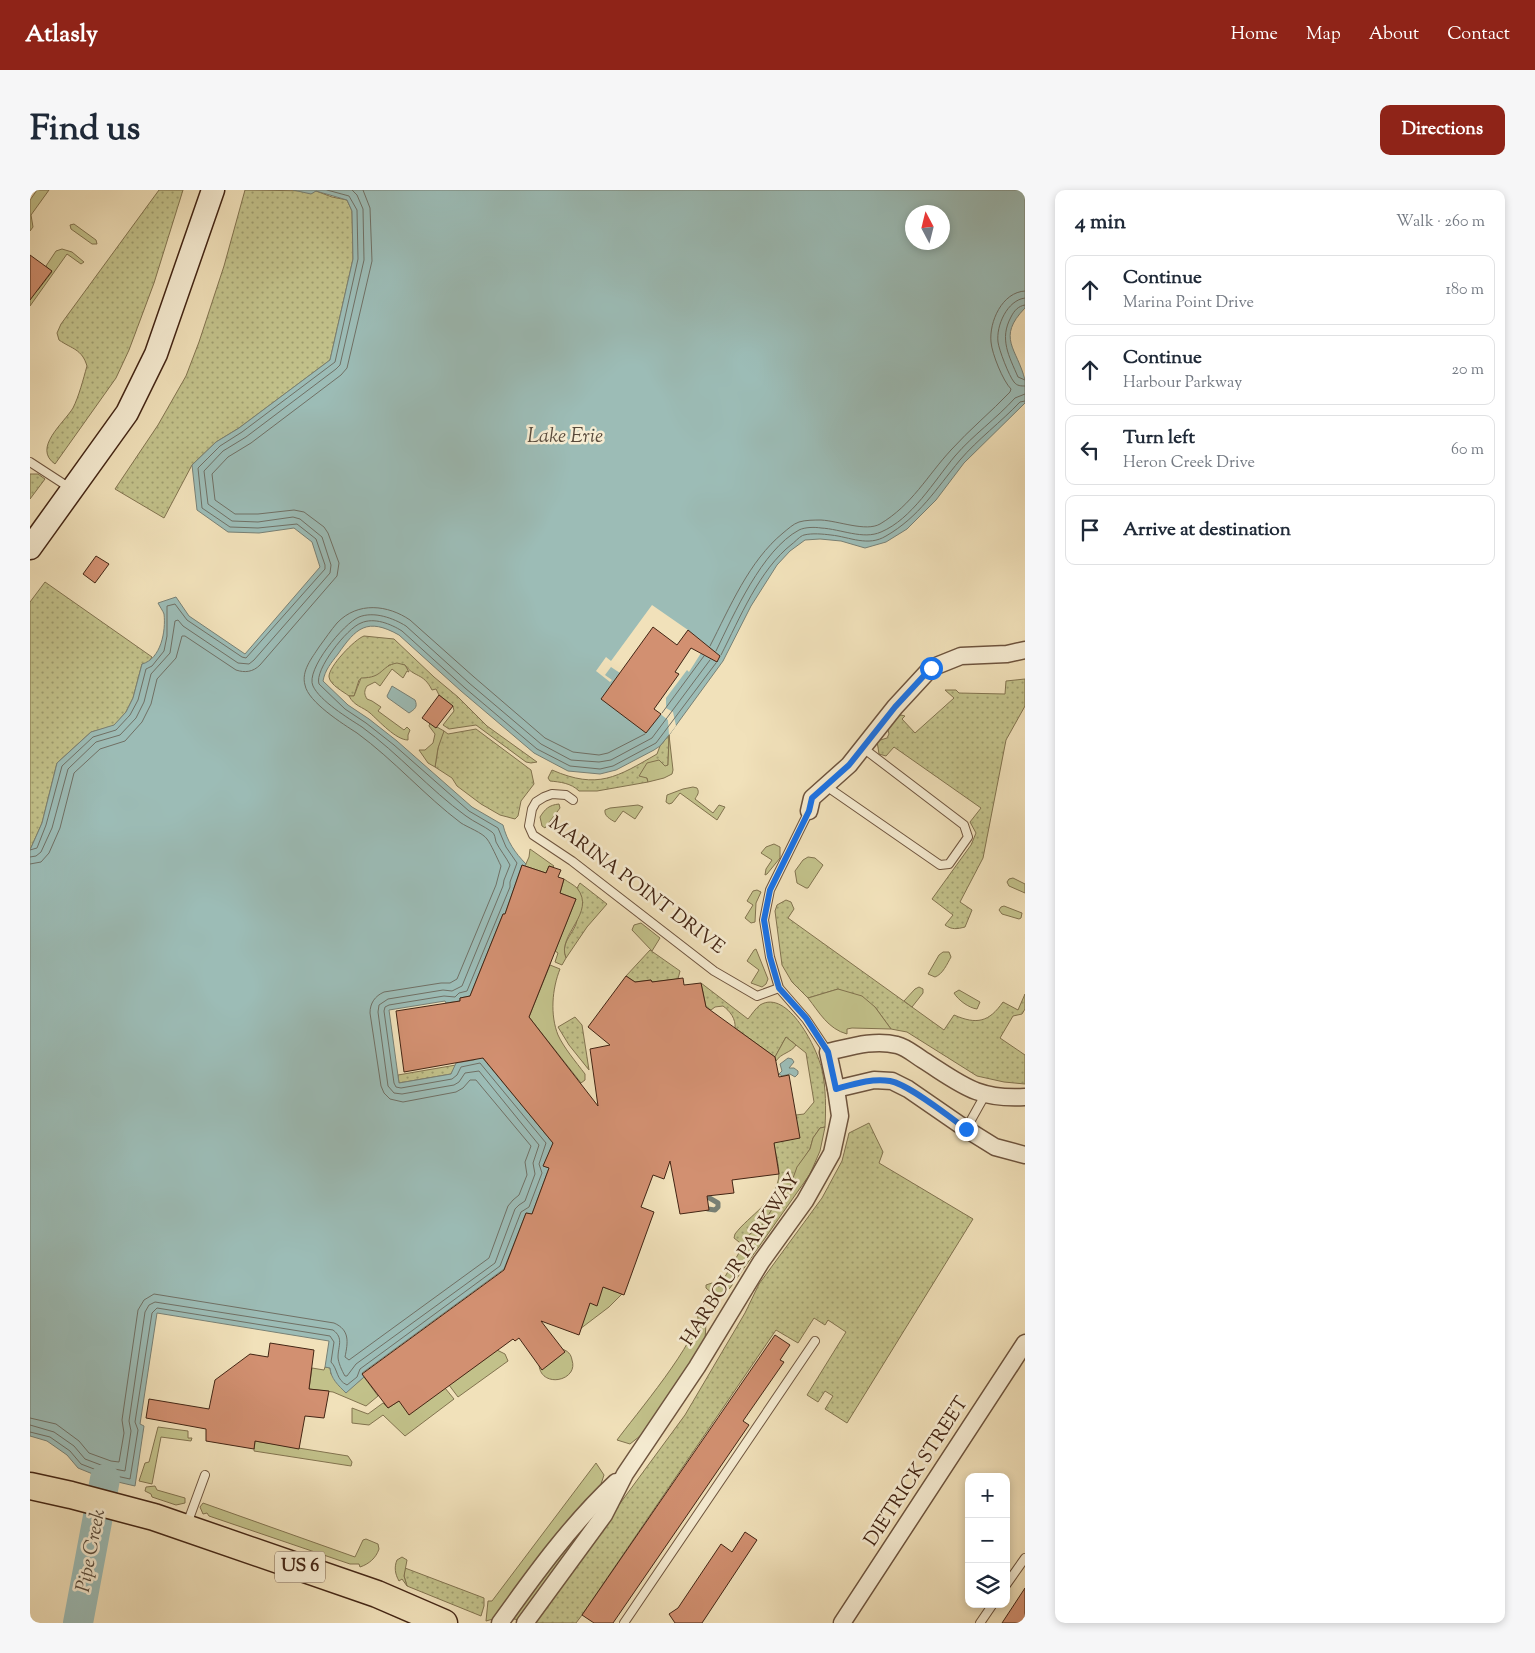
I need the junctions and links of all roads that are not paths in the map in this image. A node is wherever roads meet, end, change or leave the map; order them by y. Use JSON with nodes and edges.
{"nodes":[{"id":1,"x":213,"y":190,"type":"edge"},
{"id":2,"x":30,"y":462,"type":"edge"},
{"id":3,"x":72,"y":488,"type":"junction"},
{"id":4,"x":30,"y":548,"type":"edge"},
{"id":5,"x":1025,"y":650,"type":"edge"},
{"id":6,"x":863,"y":748,"type":"junction"},
{"id":7,"x":826,"y":786,"type":"junction"},
{"id":8,"x":572,"y":800,"type":"dead end"},
{"id":9,"x":809,"y":811,"type":"joint"},
{"id":10,"x":779,"y":988,"type":"junction"},
{"id":11,"x":828,"y":1052,"type":"junction"},
{"id":12,"x":836,"y":1089,"type":"junction"},
{"id":13,"x":985,"y":1095,"type":"junction"},
{"id":14,"x":1025,"y":1097,"type":"edge"},
{"id":15,"x":966,"y":1129,"type":"junction"},
{"id":16,"x":1025,"y":1155,"type":"edge"},
{"id":17,"x":815,"y":1341,"type":"dead end"},
{"id":18,"x":1025,"y":1343,"type":"edge"},
{"id":19,"x":625,"y":1474,"type":"junction"},
{"id":20,"x":205,"y":1475,"type":"dead end"},
{"id":21,"x":30,"y":1486,"type":"edge"},
{"id":22,"x":186,"y":1528,"type":"junction"},
{"id":23,"x":1025,"y":1558,"type":"edge"},
{"id":24,"x":1010,"y":1579,"type":"edge"},
{"id":25,"x":990,"y":1608,"type":"edge"},
{"id":26,"x":844,"y":1622,"type":"edge"},
{"id":27,"x":444,"y":1623,"type":"edge"},
{"id":28,"x":500,"y":1623,"type":"edge"},
{"id":29,"x":525,"y":1623,"type":"edge"},
{"id":30,"x":624,"y":1623,"type":"edge"},
{"id":31,"x":980,"y":1623,"type":"edge"}],
"edges":[{"from":1,"to":3,"type":"main road"},
{"from":2,"to":3,"type":"lane"},
{"from":3,"to":4,"type":"main road"},
{"from":5,"to":6,"type":"street"},
{"from":6,"to":7,"type":"street"},
{"from":6,"to":7,"type":"lane"},
{"from":7,"to":9,"type":"street"},
{"from":8,"to":10,"type":"lane","name":"MARINA POINT DRIVE"},
{"from":9,"to":10,"type":"lane"},
{"from":10,"to":11,"type":"lane"},
{"from":11,"to":12,"type":"street","name":"HARBOUR PARKWAY"},
{"from":11,"to":13,"type":"street"},
{"from":12,"to":15,"type":"street"},
{"from":12,"to":19,"type":"street","name":"HARBOUR PARKWAY"},
{"from":13,"to":14,"type":"street"},
{"from":13,"to":15,"type":"lane"},
{"from":15,"to":16,"type":"street"},
{"from":17,"to":30,"type":"lane"},
{"from":18,"to":26,"type":"street","name":"DIETRICK STREET"},
{"from":19,"to":28,"type":"street","name":"HARBOUR PARKWAY"},
{"from":19,"to":29,"type":"street","name":"HARBOUR PARKWAY"},
{"from":20,"to":22,"type":"lane"},
{"from":21,"to":22,"type":"main road","number":"US 6"},
{"from":22,"to":27,"type":"main road","number":"US 6"},
{"from":23,"to":24,"type":"lane"},
{"from":25,"to":31,"type":"lane"}]}
